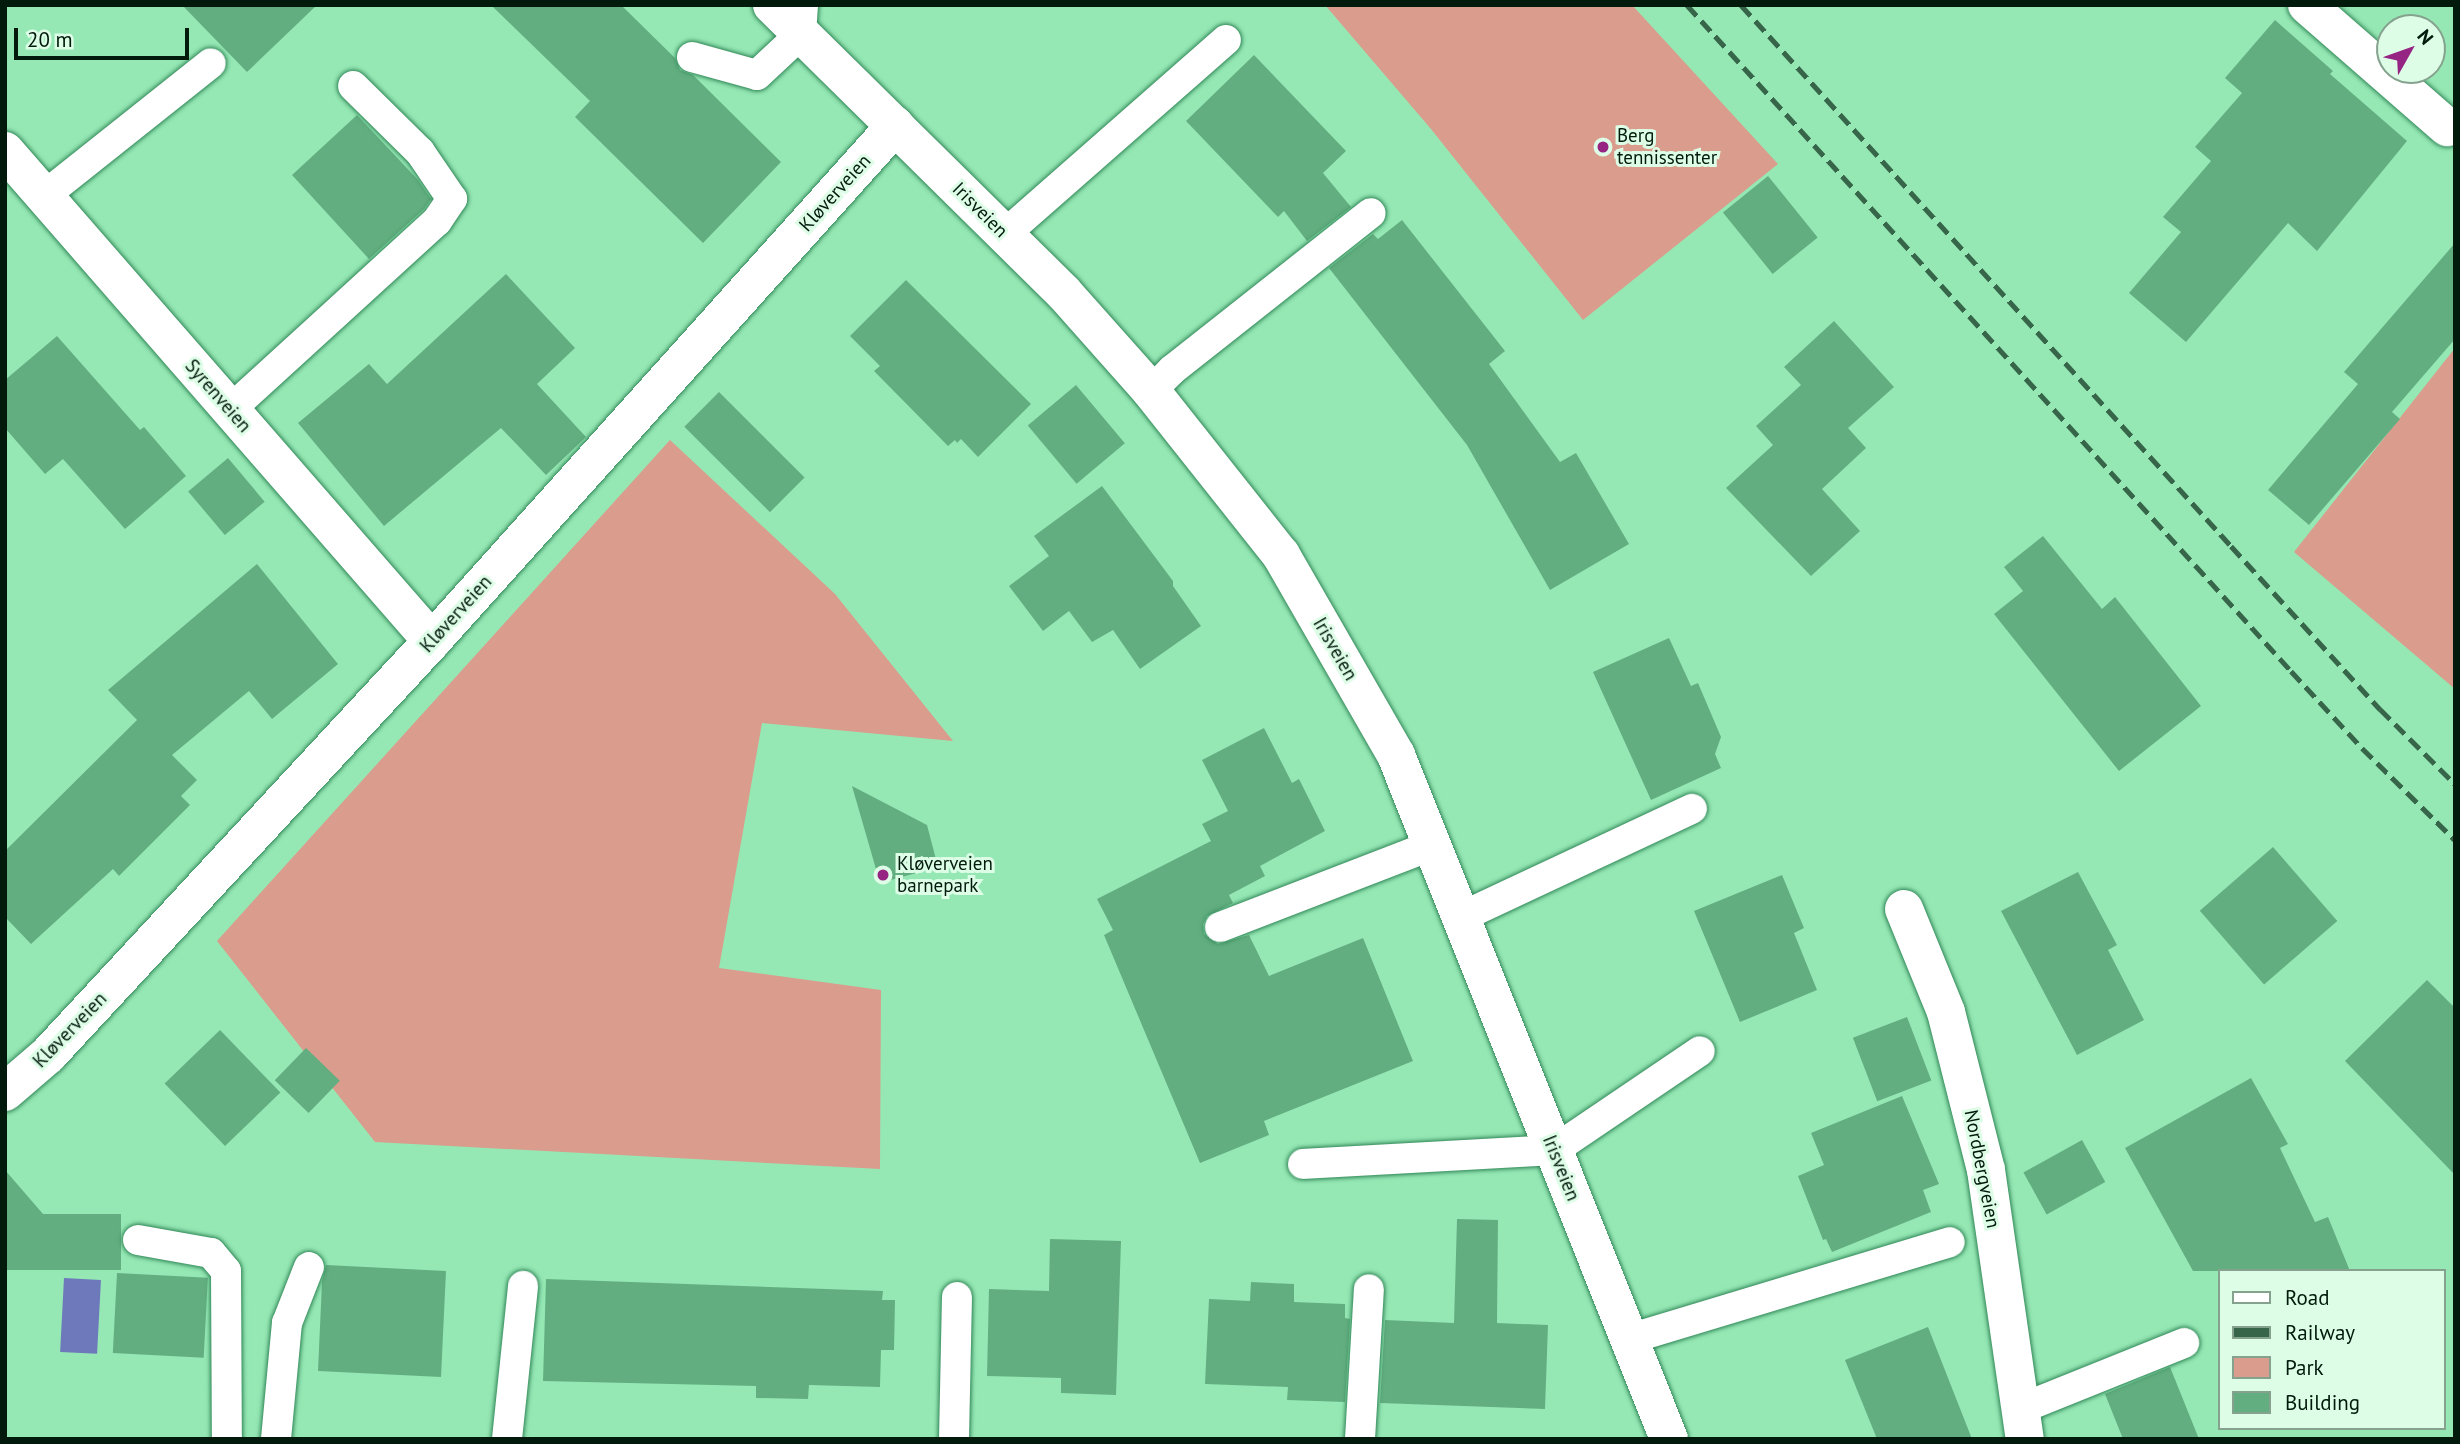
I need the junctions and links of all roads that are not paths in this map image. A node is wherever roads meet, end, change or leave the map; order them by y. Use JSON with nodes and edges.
{"nodes":[{"id":1,"x":772,"y":5,"type":"edge"},
{"id":2,"x":2306,"y":5,"type":"edge"},
{"id":3,"x":802,"y":20,"type":"edge"},
{"id":4,"x":1226,"y":40,"type":"dead end"},
{"id":5,"x":692,"y":57,"type":"dead end"},
{"id":6,"x":211,"y":63,"type":"dead end"},
{"id":7,"x":353,"y":86,"type":"dead end"},
{"id":8,"x":895,"y":126,"type":"junction"},
{"id":9,"x":2447,"y":127,"type":"dead end"},
{"id":10,"x":5,"y":151,"type":"edge"},
{"id":11,"x":44,"y":196,"type":"junction"},
{"id":12,"x":1371,"y":213,"type":"dead end"},
{"id":13,"x":1004,"y":234,"type":"junction"},
{"id":14,"x":1151,"y":391,"type":"junction"},
{"id":15,"x":230,"y":410,"type":"junction"},
{"id":16,"x":432,"y":641,"type":"junction"},
{"id":17,"x":1692,"y":809,"type":"dead end"},
{"id":18,"x":1432,"y":845,"type":"junction"},
{"id":19,"x":1904,"y":909,"type":"dead end"},
{"id":20,"x":1461,"y":917,"type":"junction"},
{"id":21,"x":1220,"y":927,"type":"dead end"},
{"id":22,"x":1700,"y":1051,"type":"dead end"},
{"id":23,"x":5,"y":1092,"type":"edge"},
{"id":24,"x":1554,"y":1150,"type":"junction"},
{"id":25,"x":1303,"y":1164,"type":"dead end"},
{"id":26,"x":138,"y":1240,"type":"dead end"},
{"id":27,"x":1950,"y":1242,"type":"dead end"},
{"id":28,"x":309,"y":1267,"type":"dead end"},
{"id":29,"x":523,"y":1286,"type":"dead end"},
{"id":30,"x":1369,"y":1289,"type":"dead end"},
{"id":31,"x":957,"y":1297,"type":"dead end"},
{"id":32,"x":1629,"y":1339,"type":"junction"},
{"id":33,"x":2183,"y":1343,"type":"dead end"},
{"id":34,"x":2022,"y":1424,"type":"edge"},
{"id":35,"x":227,"y":1439,"type":"edge"},
{"id":36,"x":276,"y":1439,"type":"edge"},
{"id":37,"x":507,"y":1439,"type":"edge"},
{"id":38,"x":954,"y":1439,"type":"edge"},
{"id":39,"x":1360,"y":1439,"type":"edge"},
{"id":40,"x":1669,"y":1439,"type":"edge"}],
"edges":[{"from":1,"to":3,"type":"street","name":"Irisveien"},
{"from":2,"to":9,"type":"street"},
{"from":3,"to":5,"type":"lane"},
{"from":3,"to":8,"type":"street","name":"Irisveien"},
{"from":4,"to":13,"type":"lane"},
{"from":6,"to":11,"type":"lane"},
{"from":7,"to":15,"type":"lane"},
{"from":8,"to":13,"type":"street","name":"Irisveien"},
{"from":8,"to":16,"type":"street","name":"Kløverveien"},
{"from":10,"to":11,"type":"street","name":"Syrenveien"},
{"from":11,"to":15,"type":"street","name":"Syrenveien"},
{"from":12,"to":14,"type":"lane"},
{"from":13,"to":14,"type":"street","name":"Irisveien"},
{"from":14,"to":18,"type":"street","name":"Irisveien"},
{"from":15,"to":16,"type":"street","name":"Syrenveien"},
{"from":16,"to":23,"type":"street","name":"Kløverveien"},
{"from":17,"to":20,"type":"lane"},
{"from":18,"to":20,"type":"street","name":"Irisveien"},
{"from":18,"to":21,"type":"lane"},
{"from":19,"to":34,"type":"street","name":"Nordbergveien"},
{"from":20,"to":24,"type":"street","name":"Irisveien"},
{"from":22,"to":24,"type":"lane"},
{"from":24,"to":25,"type":"lane"},
{"from":24,"to":32,"type":"street","name":"Irisveien"},
{"from":26,"to":35,"type":"lane"},
{"from":27,"to":32,"type":"lane"},
{"from":28,"to":36,"type":"lane"},
{"from":29,"to":37,"type":"lane"},
{"from":30,"to":39,"type":"lane"},
{"from":31,"to":38,"type":"lane"},
{"from":32,"to":40,"type":"street","name":"Irisveien"},
{"from":33,"to":34,"type":"lane"}]}
